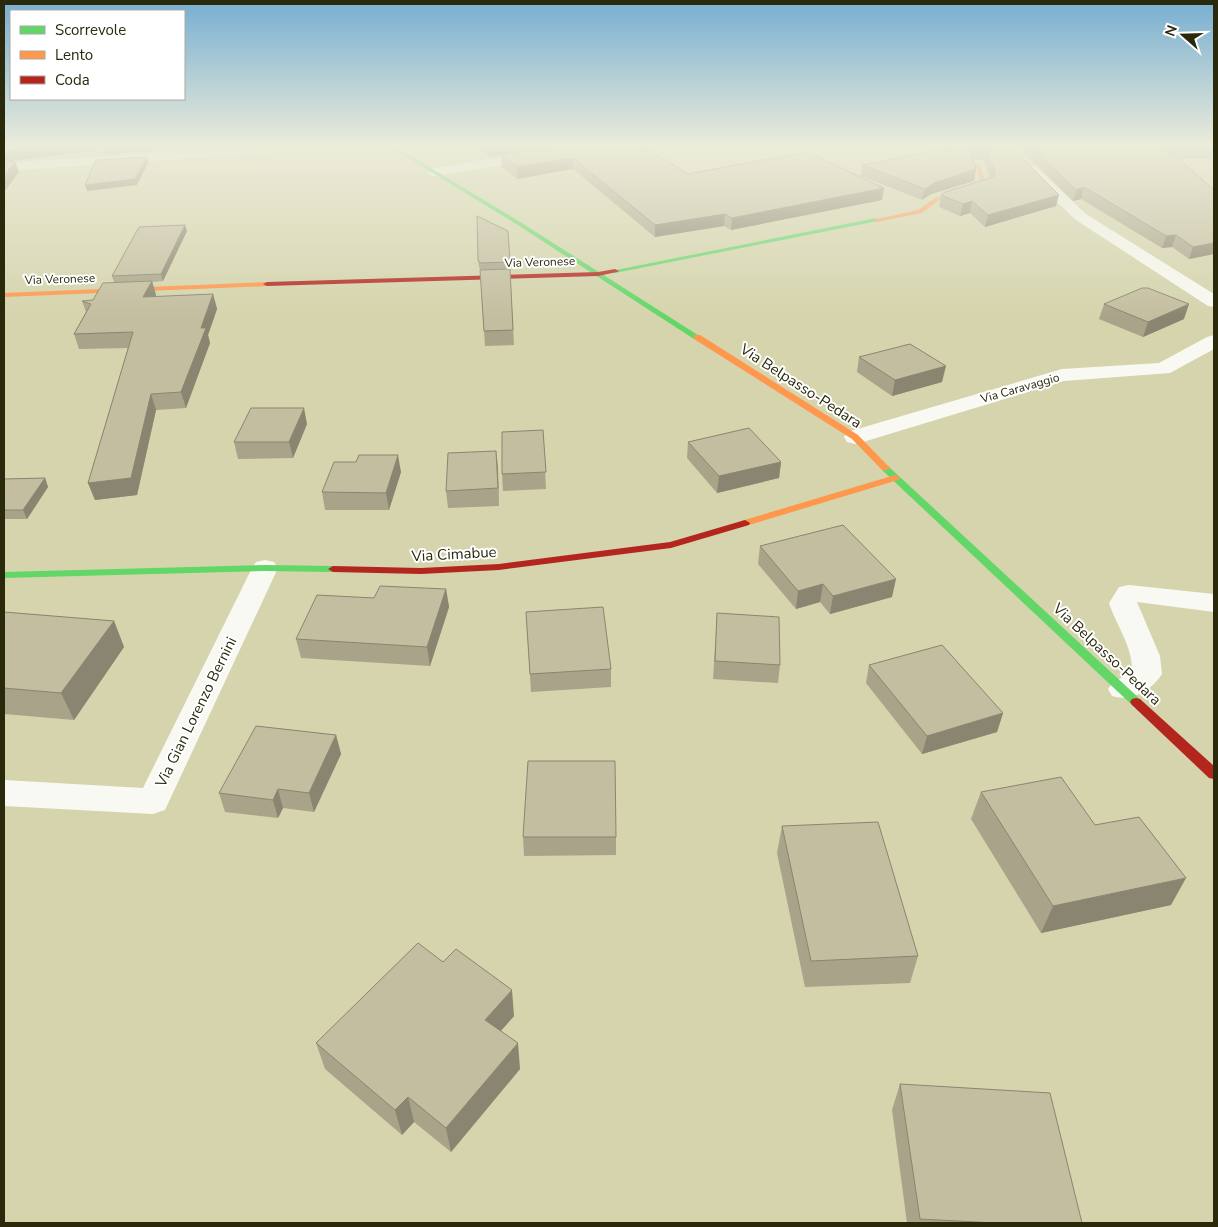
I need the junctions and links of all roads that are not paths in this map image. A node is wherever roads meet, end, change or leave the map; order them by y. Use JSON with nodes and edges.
{"nodes":[{"id":1,"x":483,"y":202,"type":"edge"},
{"id":2,"x":933,"y":202,"type":"edge"},
{"id":3,"x":1062,"y":202,"type":"edge"},
{"id":4,"x":598,"y":274,"type":"junction"},
{"id":5,"x":4,"y":295,"type":"edge"},
{"id":6,"x":1214,"y":302,"type":"edge"},
{"id":7,"x":1214,"y":341,"type":"edge"},
{"id":8,"x":855,"y":437,"type":"junction"},
{"id":9,"x":895,"y":478,"type":"junction"},
{"id":10,"x":265,"y":568,"type":"junction"},
{"id":11,"x":4,"y":575,"type":"edge"},
{"id":12,"x":1214,"y":603,"type":"edge"},
{"id":13,"x":1123,"y":689,"type":"junction"},
{"id":14,"x":1214,"y":774,"type":"edge"},
{"id":15,"x":4,"y":792,"type":"edge"}],
"edges":[{"from":1,"to":4,"type":"street","name":"Via Belpasso-Pedara"},
{"from":2,"to":4,"type":"street","name":"Via Veronese"},
{"from":3,"to":6,"type":"street"},
{"from":4,"to":5,"type":"street","name":"Via Veronese"},
{"from":4,"to":8,"type":"street","name":"Via Belpasso-Pedara"},
{"from":7,"to":8,"type":"street","name":"Via Caravaggio"},
{"from":8,"to":9,"type":"street","name":"Via Belpasso-Pedara"},
{"from":9,"to":10,"type":"street","name":"Via Cimabue"},
{"from":9,"to":13,"type":"street","name":"Via Belpasso-Pedara"},
{"from":10,"to":11,"type":"street","name":"Via Cimabue"},
{"from":10,"to":15,"type":"street","name":"Via Gian Lorenzo Bernini"},
{"from":12,"to":13,"type":"street"},
{"from":13,"to":14,"type":"street","name":"Via Belpasso-Pedara"}]}
